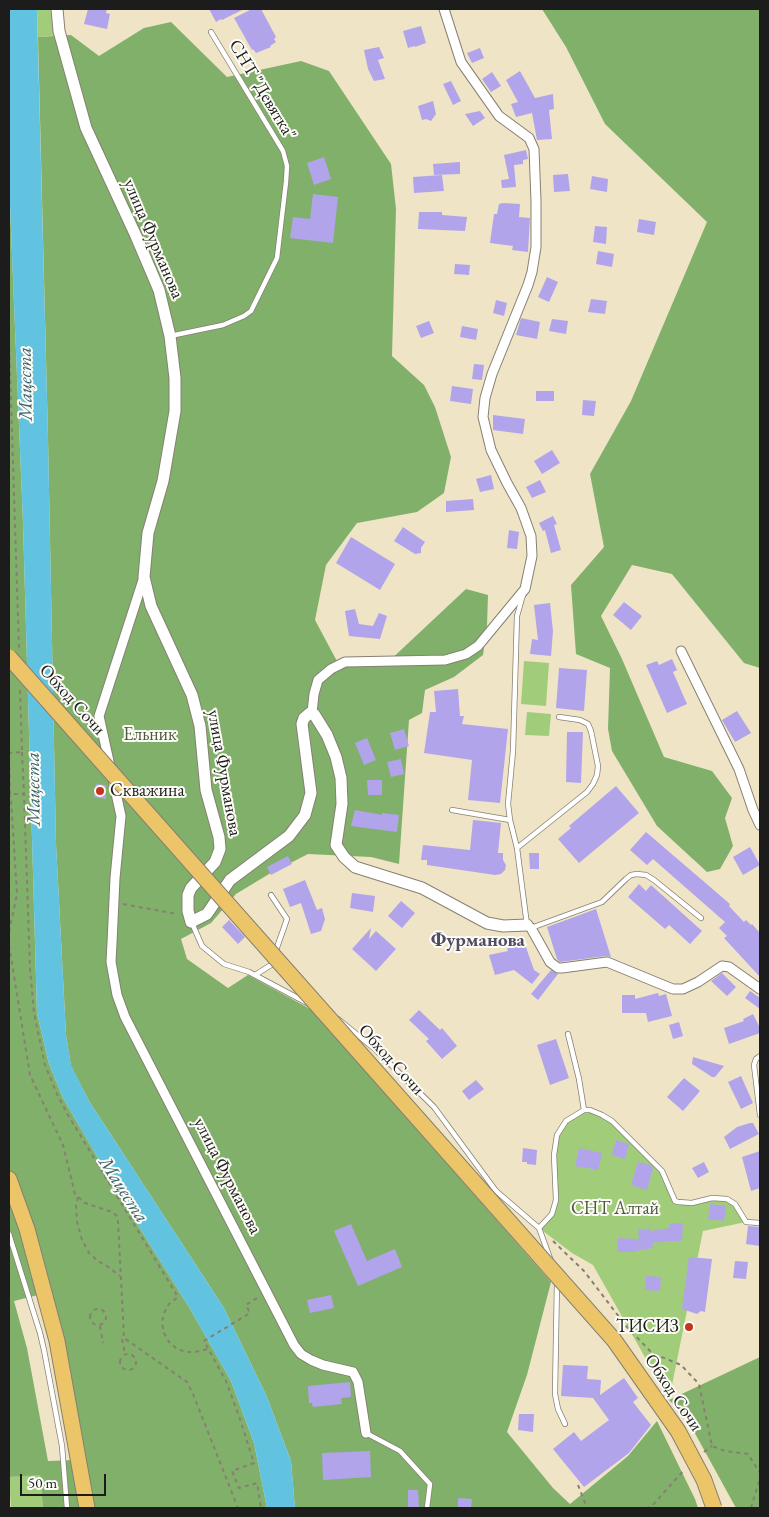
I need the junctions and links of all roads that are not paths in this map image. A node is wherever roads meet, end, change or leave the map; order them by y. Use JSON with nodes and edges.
{"nodes":[{"id":1,"x":58,"y":9,"type":"edge"},
{"id":2,"x":444,"y":9,"type":"edge"},
{"id":3,"x":211,"y":32,"type":"dead end"},
{"id":4,"x":170,"y":336,"type":"junction"},
{"id":5,"x":144,"y":577,"type":"junction"},
{"id":6,"x":525,"y":589,"type":"junction"},
{"id":7,"x":681,"y":651,"type":"dead end"},
{"id":8,"x":14,"y":656,"type":"edge"},
{"id":9,"x":312,"y":713,"type":"junction"},
{"id":10,"x":559,"y":717,"type":"dead end"},
{"id":11,"x":452,"y":810,"type":"dead end"},
{"id":12,"x":510,"y":820,"type":"junction"},
{"id":13,"x":760,"y":825,"type":"edge"},
{"id":14,"x":517,"y":848,"type":"junction"},
{"id":15,"x":271,"y":895,"type":"dead end"},
{"id":16,"x":701,"y":918,"type":"dead end"},
{"id":17,"x":190,"y":919,"type":"junction"},
{"id":18,"x":529,"y":927,"type":"junction"},
{"id":19,"x":255,"y":975,"type":"junction"},
{"id":20,"x":760,"y":990,"type":"edge"},
{"id":21,"x":568,"y":1034,"type":"dead end"},
{"id":22,"x":760,"y":1056,"type":"edge"},
{"id":23,"x":584,"y":1110,"type":"junction"},
{"id":24,"x":760,"y":1115,"type":"edge"},
{"id":25,"x":9,"y":1179,"type":"edge"},
{"id":26,"x":760,"y":1223,"type":"edge"},
{"id":27,"x":539,"y":1228,"type":"junction"},
{"id":28,"x":9,"y":1234,"type":"edge"},
{"id":29,"x":565,"y":1424,"type":"dead end"},
{"id":30,"x":366,"y":1433,"type":"joint"},
{"id":31,"x":67,"y":1508,"type":"edge"},
{"id":32,"x":87,"y":1508,"type":"edge"},
{"id":33,"x":427,"y":1508,"type":"edge"},
{"id":34,"x":714,"y":1508,"type":"edge"}],
"edges":[{"from":1,"to":4,"type":"street","name":"улица Фурманова"},
{"from":2,"to":6,"type":"street"},
{"from":3,"to":4,"type":"lane","name":"СНТ \"Девятка\""},
{"from":4,"to":5,"type":"street","name":"улица Фурманова"},
{"from":5,"to":17,"type":"street","name":"улица Фурманова"},
{"from":5,"to":30,"type":"street","name":"улица Фурманова"},
{"from":6,"to":9,"type":"street"},
{"from":6,"to":12,"type":"lane"},
{"from":7,"to":13,"type":"street"},
{"from":8,"to":34,"type":"highway","name":"Обход Сочи","bridge":true},
{"from":9,"to":17,"type":"street"},
{"from":9,"to":18,"type":"street"},
{"from":10,"to":14,"type":"lane"},
{"from":11,"to":12,"type":"lane"},
{"from":12,"to":14,"type":"lane"},
{"from":14,"to":18,"type":"lane"},
{"from":15,"to":19,"type":"lane"},
{"from":16,"to":18,"type":"lane"},
{"from":17,"to":19,"type":"lane"},
{"from":18,"to":20,"type":"street"},
{"from":19,"to":27,"type":"lane"},
{"from":21,"to":23,"type":"lane"},
{"from":22,"to":24,"type":"lane"},
{"from":23,"to":26,"type":"lane"},
{"from":23,"to":27,"type":"lane"},
{"from":25,"to":32,"type":"highway"},
{"from":27,"to":29,"type":"lane"},
{"from":28,"to":31,"type":"lane"},
{"from":30,"to":33,"type":"lane"}]}
